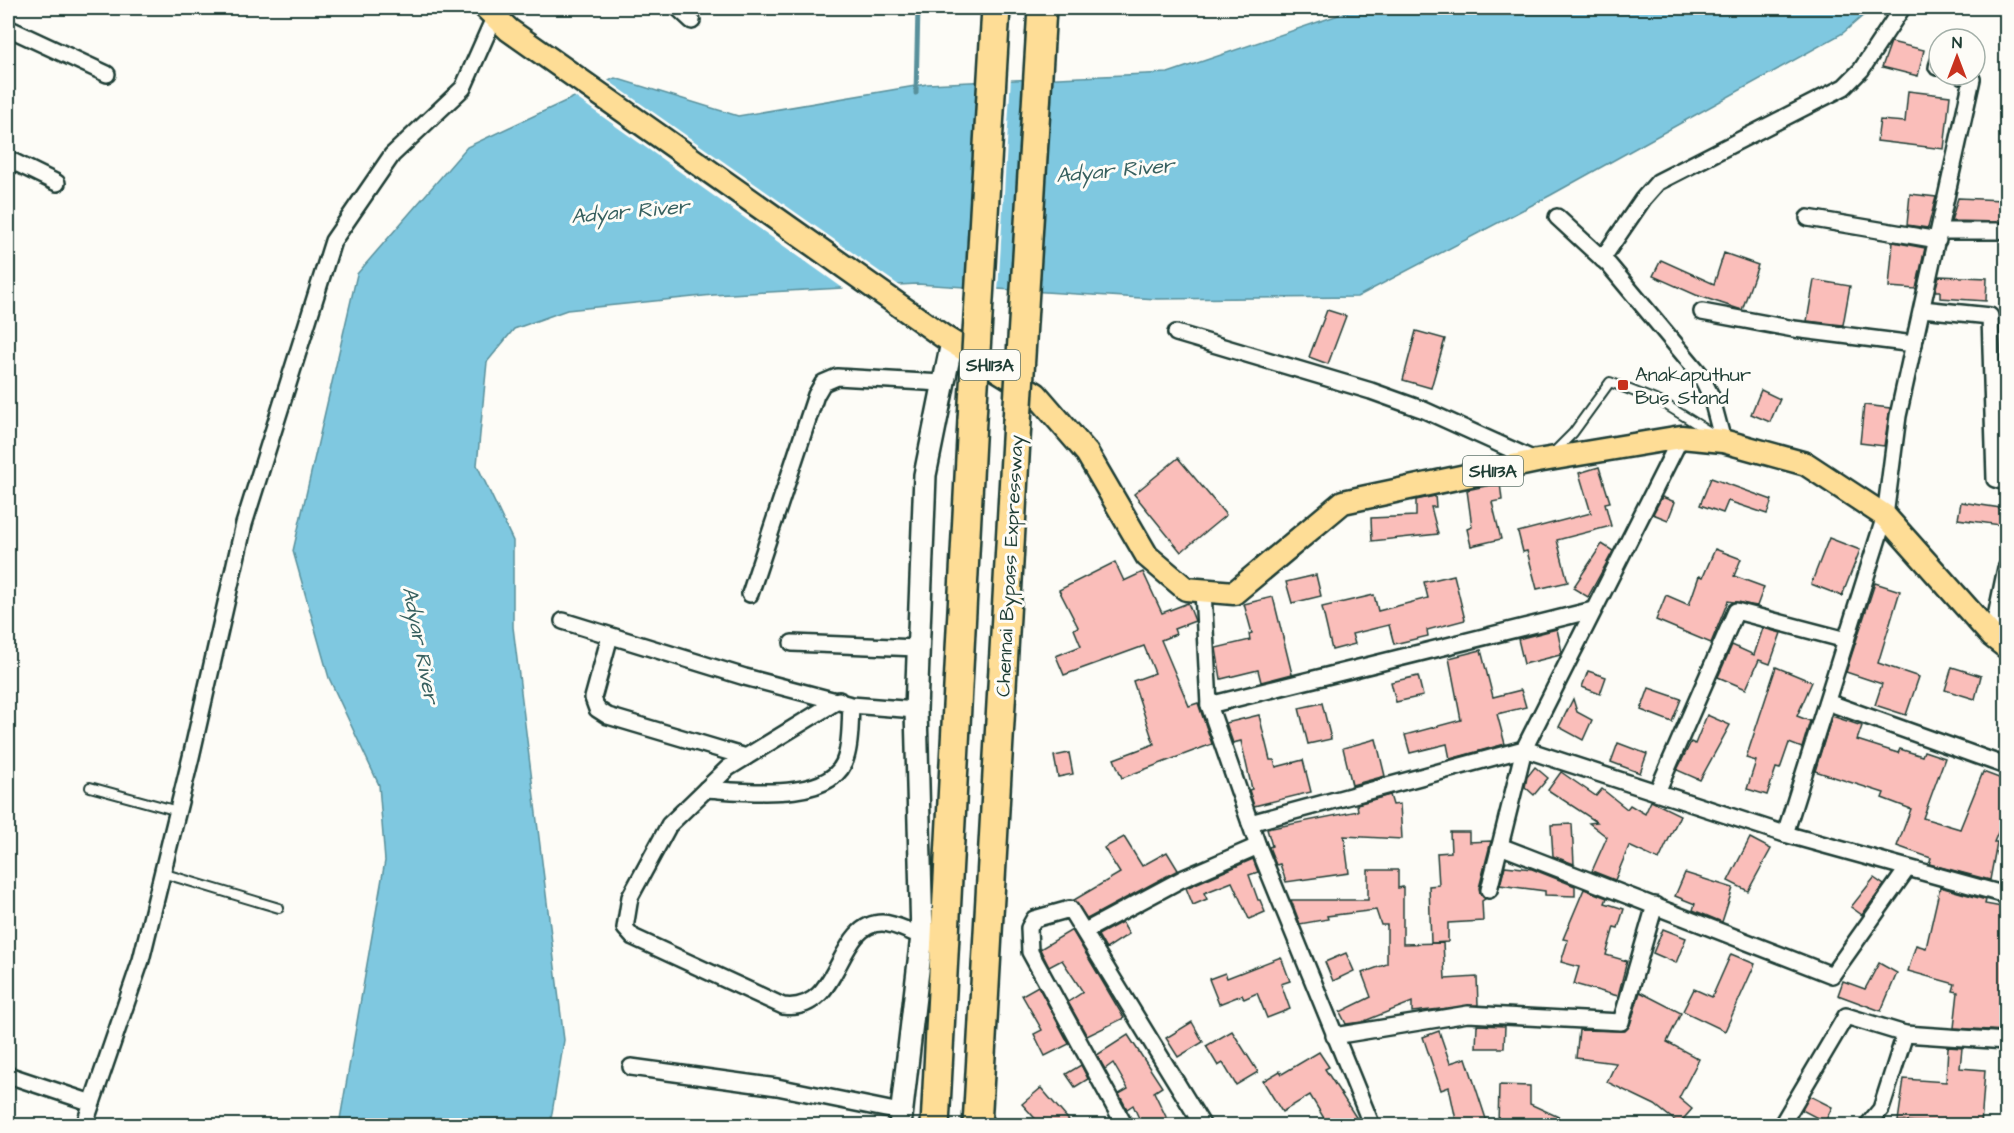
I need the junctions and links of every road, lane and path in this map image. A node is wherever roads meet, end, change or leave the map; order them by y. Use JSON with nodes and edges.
{"nodes":[{"id":1,"x":678,"y":8,"type":"edge"},
{"id":2,"x":996,"y":8,"type":"edge"},
{"id":3,"x":1042,"y":8,"type":"edge"},
{"id":4,"x":1902,"y":8,"type":"edge"},
{"id":5,"x":497,"y":18,"type":"edge"},
{"id":6,"x":692,"y":21,"type":"dead end"},
{"id":7,"x":8,"y":28,"type":"edge"},
{"id":8,"x":107,"y":74,"type":"dead end"},
{"id":9,"x":1970,"y":87,"type":"edge"},
{"id":10,"x":8,"y":159,"type":"edge"},
{"id":11,"x":57,"y":183,"type":"dead end"},
{"id":12,"x":1557,"y":217,"type":"dead end"},
{"id":13,"x":1808,"y":218,"type":"dead end"},
{"id":14,"x":1998,"y":231,"type":"dead end"},
{"id":15,"x":1939,"y":236,"type":"junction"},
{"id":16,"x":1602,"y":259,"type":"junction"},
{"id":17,"x":1922,"y":309,"type":"junction"},
{"id":18,"x":1702,"y":312,"type":"dead end"},
{"id":19,"x":1176,"y":333,"type":"dead end"},
{"id":20,"x":948,"y":340,"type":"junction"},
{"id":21,"x":1914,"y":344,"type":"junction"},
{"id":22,"x":942,"y":383,"type":"junction"},
{"id":23,"x":1681,"y":437,"type":"junction"},
{"id":24,"x":1723,"y":441,"type":"junction"},
{"id":25,"x":1541,"y":461,"type":"junction"},
{"id":26,"x":2007,"y":483,"type":"edge"},
{"id":27,"x":1885,"y":516,"type":"junction"},
{"id":28,"x":2007,"y":568,"type":"edge"},
{"id":29,"x":1203,"y":591,"type":"junction"},
{"id":30,"x":750,"y":594,"type":"dead end"},
{"id":31,"x":1593,"y":610,"type":"junction"},
{"id":32,"x":563,"y":621,"type":"dead end"},
{"id":33,"x":610,"y":636,"type":"junction"},
{"id":34,"x":1846,"y":640,"type":"junction"},
{"id":35,"x":1999,"y":642,"type":"edge"},
{"id":36,"x":792,"y":643,"type":"dead end"},
{"id":37,"x":918,"y":648,"type":"junction"},
{"id":38,"x":1827,"y":702,"type":"junction"},
{"id":39,"x":845,"y":703,"type":"junction"},
{"id":40,"x":1209,"y":705,"type":"junction"},
{"id":41,"x":916,"y":710,"type":"junction"},
{"id":42,"x":1524,"y":749,"type":"junction"},
{"id":43,"x":746,"y":757,"type":"junction"},
{"id":44,"x":2007,"y":766,"type":"edge"},
{"id":45,"x":90,"y":787,"type":"dead end"},
{"id":46,"x":706,"y":789,"type":"junction"},
{"id":47,"x":1657,"y":792,"type":"junction"},
{"id":48,"x":178,"y":811,"type":"junction"},
{"id":49,"x":1250,"y":823,"type":"junction"},
{"id":50,"x":1785,"y":834,"type":"junction"},
{"id":51,"x":1258,"y":846,"type":"junction"},
{"id":52,"x":1500,"y":846,"type":"junction"},
{"id":53,"x":1907,"y":869,"type":"junction"},
{"id":54,"x":162,"y":873,"type":"junction"},
{"id":55,"x":1489,"y":890,"type":"dead end"},
{"id":56,"x":2007,"y":895,"type":"edge"},
{"id":57,"x":1655,"y":905,"type":"junction"},
{"id":58,"x":279,"y":908,"type":"dead end"},
{"id":59,"x":1085,"y":931,"type":"junction"},
{"id":60,"x":922,"y":936,"type":"junction"},
{"id":61,"x":1905,"y":1034,"type":"junction"},
{"id":62,"x":1334,"y":1036,"type":"junction"},
{"id":63,"x":2007,"y":1041,"type":"edge"},
{"id":64,"x":632,"y":1067,"type":"dead end"},
{"id":65,"x":8,"y":1075,"type":"edge"},
{"id":66,"x":92,"y":1103,"type":"junction"},
{"id":67,"x":900,"y":1119,"type":"edge"},
{"id":68,"x":84,"y":1125,"type":"edge"},
{"id":69,"x":935,"y":1125,"type":"edge"},
{"id":70,"x":976,"y":1125,"type":"edge"},
{"id":71,"x":1125,"y":1125,"type":"edge"},
{"id":72,"x":1203,"y":1125,"type":"edge"},
{"id":73,"x":1372,"y":1125,"type":"edge"},
{"id":74,"x":1781,"y":1125,"type":"edge"},
{"id":75,"x":1867,"y":1125,"type":"edge"}],
"edges":[{"from":1,"to":6,"type":"street"},
{"from":2,"to":69,"type":"highway","bridge":true},
{"from":3,"to":70,"type":"highway","name":"Chennai Bypass Expressway","bridge":true},
{"from":4,"to":16,"type":"street"},
{"from":5,"to":20,"type":"main road","number":"SH113A"},
{"from":5,"to":48,"type":"street"},
{"from":7,"to":8,"type":"street"},
{"from":9,"to":15,"type":"street"},
{"from":10,"to":11,"type":"street"},
{"from":12,"to":16,"type":"street"},
{"from":13,"to":15,"type":"street"},
{"from":14,"to":15,"type":"street"},
{"from":15,"to":17,"type":"street"},
{"from":16,"to":24,"type":"street"},
{"from":17,"to":21,"type":"street"},
{"from":17,"to":26,"type":"street"},
{"from":18,"to":21,"type":"street"},
{"from":19,"to":25,"type":"street"},
{"from":20,"to":22,"type":"street"},
{"from":20,"to":29,"type":"main road","number":"SH113A"},
{"from":21,"to":27,"type":"street"},
{"from":22,"to":30,"type":"street"},
{"from":22,"to":37,"type":"street"},
{"from":23,"to":24,"type":"main road","number":"SH113A"},
{"from":23,"to":25,"type":"main road","number":"SH113A"},
{"from":23,"to":31,"type":"street"},
{"from":24,"to":25,"type":"lane"},
{"from":24,"to":27,"type":"main road","number":"SH113A"},
{"from":25,"to":29,"type":"main road","number":"SH113A"},
{"from":27,"to":34,"type":"street"},
{"from":27,"to":35,"type":"main road","number":"SH113A"},
{"from":28,"to":35,"type":"street"},
{"from":29,"to":40,"type":"street"},
{"from":31,"to":40,"type":"street"},
{"from":31,"to":42,"type":"street"},
{"from":32,"to":33,"type":"street"},
{"from":33,"to":39,"type":"street"},
{"from":33,"to":43,"type":"street"},
{"from":34,"to":38,"type":"street"},
{"from":34,"to":47,"type":"street"},
{"from":36,"to":37,"type":"street"},
{"from":37,"to":41,"type":"street"},
{"from":38,"to":44,"type":"street"},
{"from":38,"to":50,"type":"street"},
{"from":39,"to":41,"type":"street"},
{"from":39,"to":43,"type":"street"},
{"from":39,"to":46,"type":"street"},
{"from":40,"to":49,"type":"street"},
{"from":41,"to":60,"type":"street"},
{"from":42,"to":47,"type":"street"},
{"from":42,"to":49,"type":"street"},
{"from":42,"to":52,"type":"street"},
{"from":43,"to":46,"type":"street"},
{"from":45,"to":48,"type":"lane"},
{"from":46,"to":60,"type":"street"},
{"from":47,"to":50,"type":"street"},
{"from":48,"to":54,"type":"street"},
{"from":49,"to":51,"type":"street"},
{"from":50,"to":53,"type":"street"},
{"from":51,"to":59,"type":"street"},
{"from":51,"to":62,"type":"street"},
{"from":52,"to":55,"type":"street"},
{"from":52,"to":57,"type":"street"},
{"from":53,"to":56,"type":"street"},
{"from":53,"to":57,"type":"street"},
{"from":54,"to":58,"type":"lane"},
{"from":54,"to":66,"type":"street"},
{"from":57,"to":62,"type":"street"},
{"from":59,"to":71,"type":"street"},
{"from":59,"to":72,"type":"street"},
{"from":60,"to":67,"type":"street"},
{"from":61,"to":63,"type":"street"},
{"from":61,"to":74,"type":"street"},
{"from":61,"to":75,"type":"street"},
{"from":62,"to":73,"type":"street"},
{"from":64,"to":67,"type":"street"},
{"from":65,"to":66,"type":"street"},
{"from":66,"to":68,"type":"street"}]}
